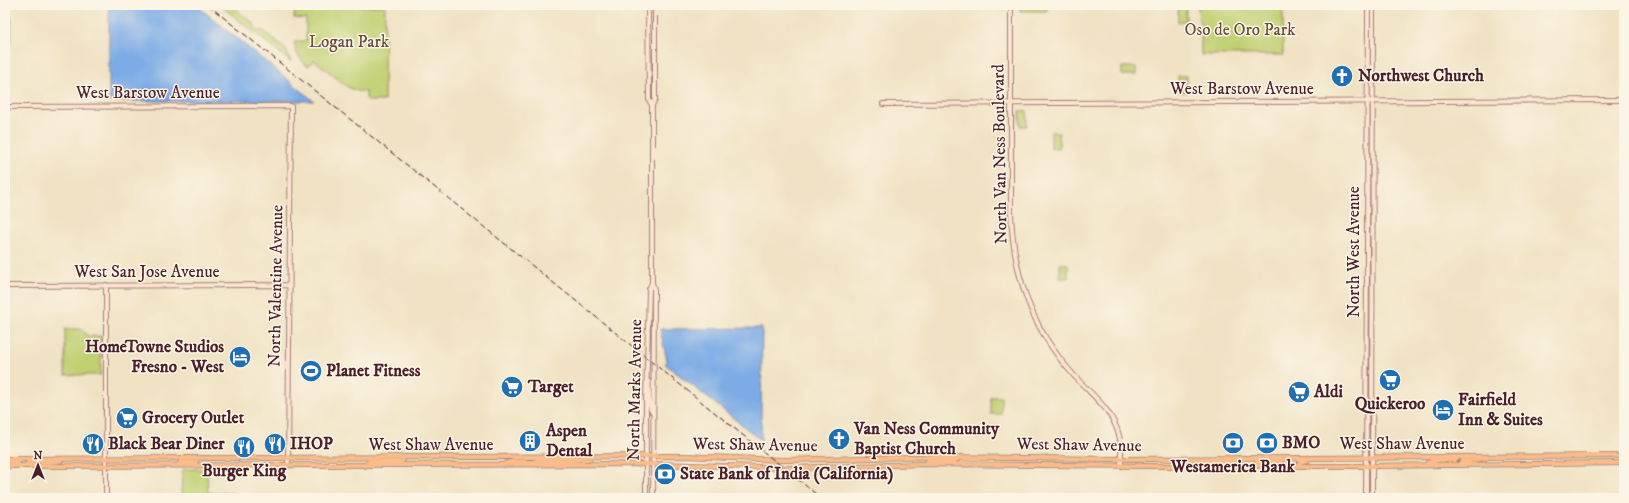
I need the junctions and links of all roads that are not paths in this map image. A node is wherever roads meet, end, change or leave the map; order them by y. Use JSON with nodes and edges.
{"nodes":[{"id":1,"x":648,"y":5,"type":"edge"},
{"id":2,"x":655,"y":5,"type":"edge"},
{"id":3,"x":1011,"y":5,"type":"edge"},
{"id":4,"x":1368,"y":5,"type":"edge"},
{"id":5,"x":1373,"y":5,"type":"edge"},
{"id":6,"x":1624,"y":100,"type":"edge"},
{"id":7,"x":1368,"y":102,"type":"junction"},
{"id":8,"x":1374,"y":102,"type":"junction"},
{"id":9,"x":883,"y":104,"type":"dead end"},
{"id":10,"x":1011,"y":104,"type":"junction"},
{"id":11,"x":652,"y":105,"type":"junction"},
{"id":12,"x":5,"y":106,"type":"edge"},
{"id":13,"x":291,"y":106,"type":"joint"},
{"id":14,"x":652,"y":283,"type":"junction"},
{"id":15,"x":106,"y":285,"type":"junction"},
{"id":16,"x":289,"y":285,"type":"junction"},
{"id":17,"x":5,"y":286,"type":"edge"},
{"id":18,"x":1367,"y":318,"type":"junction"},
{"id":19,"x":1372,"y":348,"type":"junction"},
{"id":20,"x":1367,"y":374,"type":"junction"},
{"id":21,"x":647,"y":375,"type":"junction"},
{"id":22,"x":1373,"y":399,"type":"junction"},
{"id":23,"x":653,"y":412,"type":"junction"},
{"id":24,"x":646,"y":456,"type":"junction"},
{"id":25,"x":1624,"y":456,"type":"edge"},
{"id":26,"x":603,"y":457,"type":"junction"},
{"id":27,"x":653,"y":457,"type":"junction"},
{"id":28,"x":961,"y":457,"type":"junction"},
{"id":29,"x":1011,"y":457,"type":"junction"},
{"id":30,"x":1366,"y":457,"type":"junction"},
{"id":31,"x":1373,"y":457,"type":"junction"},
{"id":32,"x":1459,"y":457,"type":"junction"},
{"id":33,"x":1489,"y":457,"type":"junction"},
{"id":34,"x":199,"y":458,"type":"junction"},
{"id":35,"x":288,"y":458,"type":"junction"},
{"id":36,"x":410,"y":458,"type":"junction"},
{"id":37,"x":541,"y":458,"type":"junction"},
{"id":38,"x":1057,"y":458,"type":"junction"},
{"id":39,"x":1216,"y":458,"type":"junction"},
{"id":40,"x":1243,"y":458,"type":"junction"},
{"id":41,"x":1287,"y":458,"type":"junction"},
{"id":42,"x":1309,"y":458,"type":"junction"},
{"id":43,"x":5,"y":459,"type":"edge"},
{"id":44,"x":21,"y":459,"type":"junction"},
{"id":45,"x":64,"y":459,"type":"junction"},
{"id":46,"x":106,"y":459,"type":"junction"},
{"id":47,"x":5,"y":462,"type":"edge"},
{"id":48,"x":1121,"y":462,"type":"junction"},
{"id":49,"x":1624,"y":463,"type":"edge"},
{"id":50,"x":646,"y":464,"type":"junction"},
{"id":51,"x":653,"y":464,"type":"junction"},
{"id":52,"x":926,"y":464,"type":"junction"},
{"id":53,"x":966,"y":464,"type":"junction"},
{"id":54,"x":1011,"y":464,"type":"junction"},
{"id":55,"x":1422,"y":464,"type":"junction"},
{"id":56,"x":1460,"y":464,"type":"junction"},
{"id":57,"x":178,"y":465,"type":"junction"},
{"id":58,"x":288,"y":465,"type":"junction"},
{"id":59,"x":504,"y":465,"type":"junction"},
{"id":60,"x":539,"y":465,"type":"junction"},
{"id":61,"x":1193,"y":465,"type":"junction"},
{"id":62,"x":1255,"y":465,"type":"junction"},
{"id":63,"x":1298,"y":465,"type":"junction"},
{"id":64,"x":5,"y":466,"type":"edge"},
{"id":65,"x":26,"y":466,"type":"junction"},
{"id":66,"x":106,"y":466,"type":"junction"},
{"id":67,"x":365,"y":466,"type":"junction"},
{"id":68,"x":1215,"y":466,"type":"junction"},
{"id":69,"x":1366,"y":466,"type":"junction"},
{"id":70,"x":1372,"y":466,"type":"junction"},
{"id":71,"x":106,"y":498,"type":"edge"},
{"id":72,"x":646,"y":498,"type":"edge"},
{"id":73,"x":653,"y":498,"type":"edge"},
{"id":74,"x":1366,"y":498,"type":"edge"},
{"id":75,"x":1372,"y":498,"type":"edge"}],
"edges":[{"from":1,"to":11,"type":"street","name":"North Marks Avenue"},
{"from":2,"to":11,"type":"street","name":"North Marks Avenue"},
{"from":3,"to":10,"type":"street","name":"North Van Ness Boulevard"},
{"from":4,"to":7,"type":"street","name":"North West Avenue"},
{"from":5,"to":8,"type":"street","name":"North West Avenue"},
{"from":6,"to":8,"type":"street","name":"West Barstow Avenue"},
{"from":7,"to":8,"type":"street","name":"West Barstow Avenue"},
{"from":7,"to":10,"type":"street","name":"West Barstow Avenue"},
{"from":7,"to":18,"type":"street","name":"North West Avenue"},
{"from":8,"to":19,"type":"street","name":"North West Avenue"},
{"from":9,"to":10,"type":"street","name":"West Barstow Avenue"},
{"from":10,"to":48,"type":"street","name":"North Van Ness Boulevard"},
{"from":11,"to":14,"type":"street","name":"North Marks Avenue"},
{"from":12,"to":13,"type":"street","name":"West Barstow Avenue"},
{"from":13,"to":16,"type":"street","name":"North Valentine Avenue"},
{"from":14,"to":21,"type":"street","name":"North Marks Avenue"},
{"from":14,"to":23,"type":"street","name":"North Marks Avenue"},
{"from":15,"to":16,"type":"street","name":"West San Jose Avenue"},
{"from":15,"to":17,"type":"street","name":"West San Jose Avenue"},
{"from":15,"to":46,"type":"street"},
{"from":16,"to":35,"type":"street","name":"North Valentine Avenue"},
{"from":18,"to":19,"type":"street"},
{"from":18,"to":20,"type":"street","name":"North West Avenue"},
{"from":19,"to":22,"type":"street","name":"North West Avenue"},
{"from":20,"to":22,"type":"street"},
{"from":20,"to":30,"type":"street","name":"North West Avenue"},
{"from":21,"to":23,"type":"street"},
{"from":21,"to":24,"type":"street","name":"North Marks Avenue"},
{"from":22,"to":31,"type":"street","name":"North West Avenue"},
{"from":23,"to":27,"type":"street","name":"North Marks Avenue"},
{"from":24,"to":26,"type":"main road","name":"West Shaw Avenue"},
{"from":24,"to":27,"type":"main road","name":"West Shaw Avenue"},
{"from":24,"to":50,"type":"street","name":"North Marks Avenue"},
{"from":25,"to":33,"type":"main road","name":"West Shaw Avenue"},
{"from":26,"to":37,"type":"main road","name":"West Shaw Avenue"},
{"from":26,"to":60,"type":"main road"},
{"from":27,"to":28,"type":"main road","name":"West Shaw Avenue"},
{"from":27,"to":51,"type":"street","name":"North Marks Avenue"},
{"from":28,"to":29,"type":"main road","name":"West Shaw Avenue"},
{"from":28,"to":52,"type":"main road"},
{"from":29,"to":38,"type":"main road","name":"West Shaw Avenue"},
{"from":29,"to":53,"type":"main road"},
{"from":30,"to":31,"type":"main road","name":"West Shaw Avenue"},
{"from":30,"to":42,"type":"main road","name":"West Shaw Avenue"},
{"from":30,"to":69,"type":"street","name":"North West Avenue"},
{"from":31,"to":32,"type":"main road","name":"West Shaw Avenue"},
{"from":31,"to":70,"type":"street","name":"North West Avenue"},
{"from":32,"to":33,"type":"main road","name":"West Shaw Avenue"},
{"from":32,"to":55,"type":"main road"},
{"from":33,"to":56,"type":"main road"},
{"from":34,"to":35,"type":"main road","name":"West Shaw Avenue"},
{"from":34,"to":46,"type":"main road","name":"West Shaw Avenue"},
{"from":34,"to":57,"type":"main road"},
{"from":35,"to":36,"type":"main road","name":"West Shaw Avenue"},
{"from":35,"to":58,"type":"street","name":"North Valentine Avenue"},
{"from":36,"to":37,"type":"main road","name":"West Shaw Avenue"},
{"from":36,"to":67,"type":"main road"},
{"from":37,"to":59,"type":"main road"},
{"from":38,"to":48,"type":"main road","name":"West Shaw Avenue"},
{"from":38,"to":54,"type":"main road"},
{"from":39,"to":40,"type":"main road","name":"West Shaw Avenue"},
{"from":39,"to":48,"type":"main road","name":"West Shaw Avenue"},
{"from":39,"to":61,"type":"main road"},
{"from":40,"to":41,"type":"main road","name":"West Shaw Avenue"},
{"from":40,"to":68,"type":"main road"},
{"from":41,"to":42,"type":"main road","name":"West Shaw Avenue"},
{"from":41,"to":62,"type":"main road"},
{"from":42,"to":63,"type":"main road"},
{"from":43,"to":44,"type":"main road","name":"West Shaw Avenue"},
{"from":44,"to":45,"type":"main road","name":"West Shaw Avenue"},
{"from":44,"to":47,"type":"main road"},
{"from":45,"to":46,"type":"main road","name":"West Shaw Avenue"},
{"from":45,"to":65,"type":"main road"},
{"from":46,"to":66,"type":"street"},
{"from":48,"to":54,"type":"main road","name":"West Shaw Avenue"},
{"from":48,"to":61,"type":"main road","name":"West Shaw Avenue"},
{"from":49,"to":56,"type":"main road","name":"West Shaw Avenue"},
{"from":50,"to":51,"type":"main road","name":"West Shaw Avenue"},
{"from":50,"to":60,"type":"main road","name":"West Shaw Avenue"},
{"from":50,"to":72,"type":"street","name":"North Marks Avenue"},
{"from":51,"to":52,"type":"main road","name":"West Shaw Avenue"},
{"from":51,"to":73,"type":"street","name":"North Marks Avenue"},
{"from":52,"to":53,"type":"main road","name":"West Shaw Avenue"},
{"from":53,"to":54,"type":"main road","name":"West Shaw Avenue"},
{"from":55,"to":56,"type":"main road","name":"West Shaw Avenue"},
{"from":55,"to":70,"type":"main road","name":"West Shaw Avenue"},
{"from":57,"to":58,"type":"main road","name":"West Shaw Avenue"},
{"from":57,"to":66,"type":"main road","name":"West Shaw Avenue"},
{"from":58,"to":67,"type":"main road","name":"West Shaw Avenue"},
{"from":59,"to":60,"type":"main road","name":"West Shaw Avenue"},
{"from":59,"to":67,"type":"main road","name":"West Shaw Avenue"},
{"from":61,"to":68,"type":"main road","name":"West Shaw Avenue"},
{"from":62,"to":63,"type":"main road","name":"West Shaw Avenue"},
{"from":62,"to":68,"type":"main road","name":"West Shaw Avenue"},
{"from":63,"to":69,"type":"main road","name":"West Shaw Avenue"},
{"from":64,"to":65,"type":"main road","name":"West Shaw Avenue"},
{"from":65,"to":66,"type":"main road","name":"West Shaw Avenue"},
{"from":66,"to":71,"type":"street"},
{"from":69,"to":70,"type":"main road","name":"West Shaw Avenue"},
{"from":69,"to":74,"type":"street","name":"North West Avenue"},
{"from":70,"to":75,"type":"street","name":"North West Avenue"}]}
